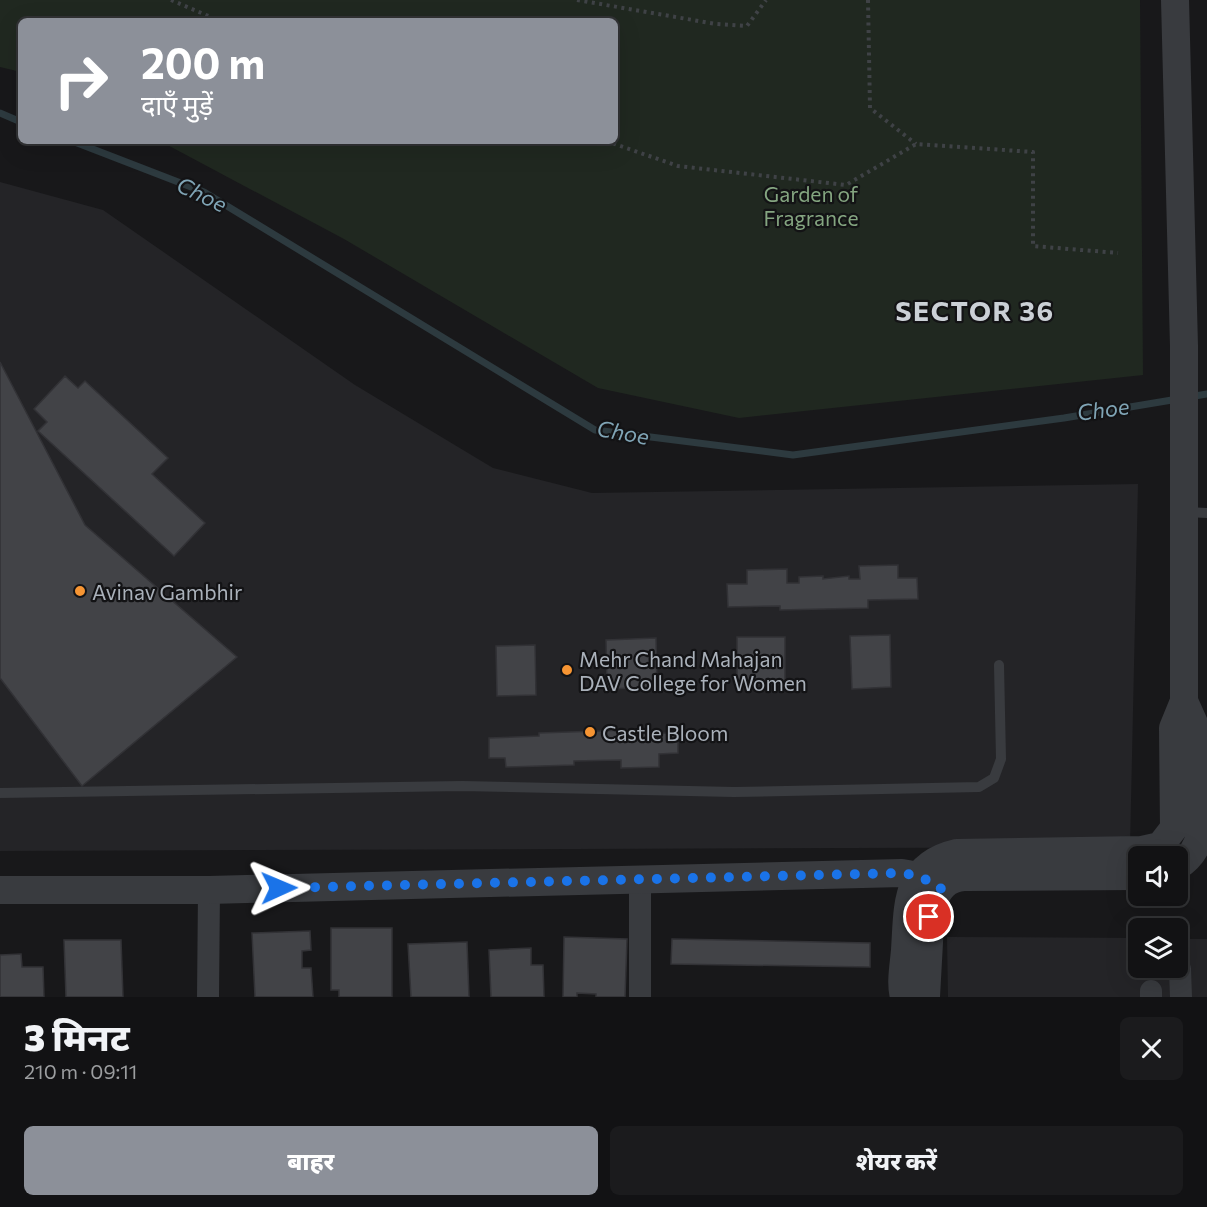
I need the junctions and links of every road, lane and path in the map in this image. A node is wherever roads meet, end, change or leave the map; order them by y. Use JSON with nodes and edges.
{"nodes":[{"id":1,"x":171,"y":0,"type":"edge"},
{"id":2,"x":577,"y":0,"type":"edge"},
{"id":3,"x":766,"y":0,"type":"edge"},
{"id":4,"x":868,"y":0,"type":"edge"},
{"id":5,"x":1175,"y":0,"type":"edge"},
{"id":6,"x":213,"y":18,"type":"edge"},
{"id":7,"x":615,"y":144,"type":"edge"},
{"id":8,"x":916,"y":144,"type":"junction"},
{"id":9,"x":1118,"y":253,"type":"dead end"},
{"id":10,"x":1196,"y":512,"type":"edge"},
{"id":11,"x":999,"y":665,"type":"dead end"},
{"id":12,"x":0,"y":793,"type":"edge"},
{"id":13,"x":1128,"y":850,"type":"edge"},
{"id":14,"x":1188,"y":854,"type":"edge"},
{"id":15,"x":1128,"y":876,"type":"edge"},
{"id":16,"x":640,"y":879,"type":"junction"},
{"id":17,"x":930,"y":882,"type":"junction"},
{"id":18,"x":0,"y":890,"type":"edge"},
{"id":19,"x":208,"y":890,"type":"junction"},
{"id":20,"x":1180,"y":978,"type":"edge"},
{"id":21,"x":208,"y":997,"type":"edge"},
{"id":22,"x":640,"y":997,"type":"edge"},
{"id":23,"x":904,"y":997,"type":"edge"},
{"id":24,"x":926,"y":997,"type":"edge"},
{"id":25,"x":1181,"y":997,"type":"edge"}],
"edges":[{"from":1,"to":6,"type":"path"},
{"from":2,"to":3,"type":"path"},
{"from":4,"to":8,"type":"path"},
{"from":5,"to":10,"type":"street"},
{"from":7,"to":8,"type":"path"},
{"from":8,"to":9,"type":"path"},
{"from":10,"to":14,"type":"street"},
{"from":11,"to":12,"type":"lane"},
{"from":13,"to":17,"type":"street"},
{"from":15,"to":17,"type":"street"},
{"from":16,"to":17,"type":"street"},
{"from":16,"to":19,"type":"street"},
{"from":16,"to":22,"type":"street"},
{"from":17,"to":23,"type":"street"},
{"from":17,"to":24,"type":"street"},
{"from":18,"to":19,"type":"street"},
{"from":19,"to":21,"type":"street"},
{"from":20,"to":25,"type":"street"}]}
